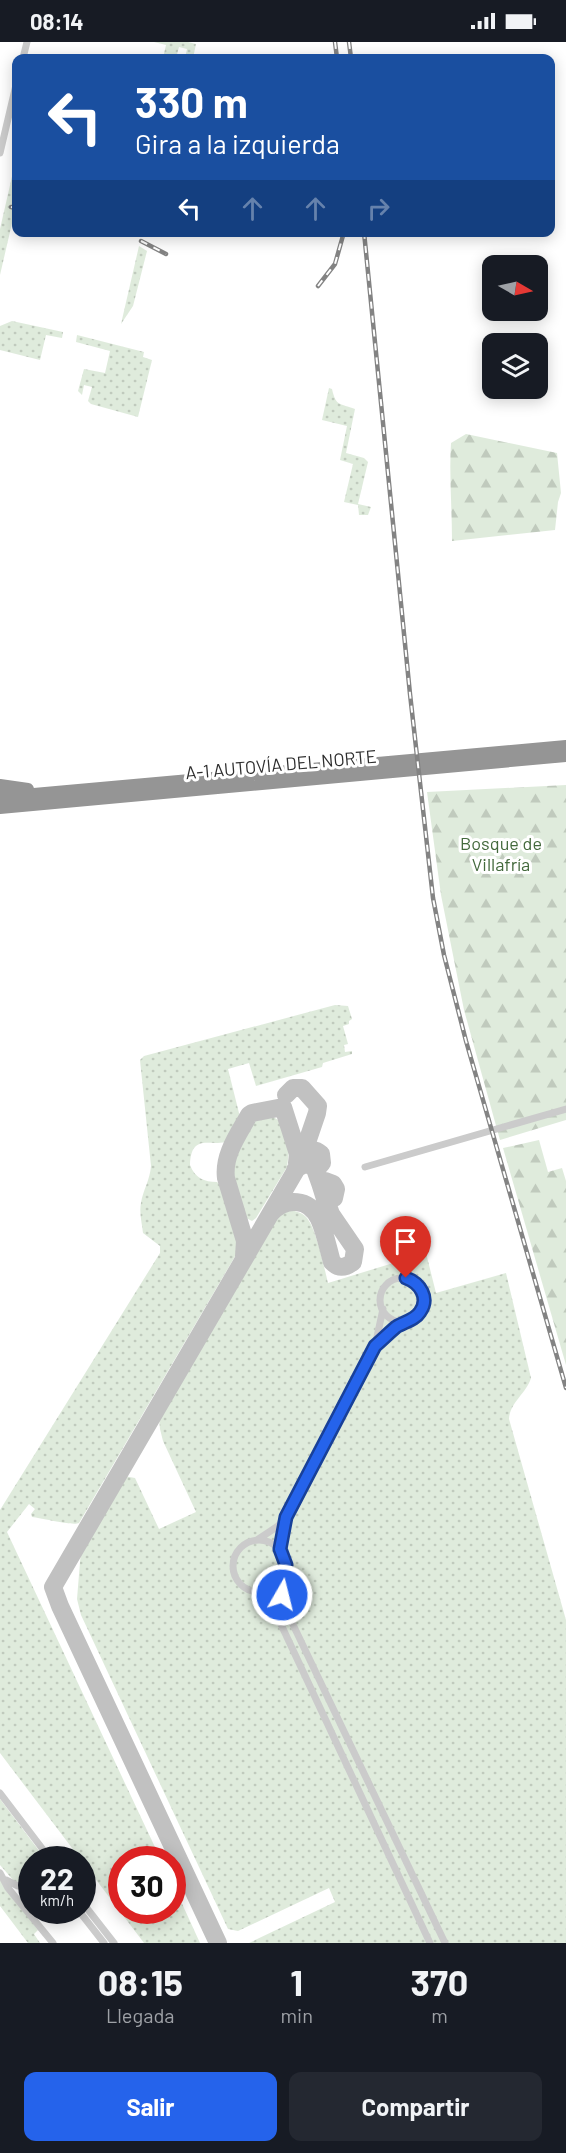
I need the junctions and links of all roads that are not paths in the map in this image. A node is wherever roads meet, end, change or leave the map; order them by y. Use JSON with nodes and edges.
{"nodes":[{"id":1,"x":12,"y":102,"type":"edge"},
{"id":2,"x":0,"y":153,"type":"edge"},
{"id":3,"x":566,"y":741,"type":"edge"},
{"id":4,"x":546,"y":748,"type":"junction"},
{"id":5,"x":565,"y":754,"type":"edge"},
{"id":6,"x":189,"y":781,"type":"junction"},
{"id":7,"x":0,"y":785,"type":"edge"},
{"id":8,"x":0,"y":797,"type":"edge"},
{"id":9,"x":0,"y":808,"type":"edge"},
{"id":10,"x":566,"y":1109,"type":"edge"},
{"id":11,"x":365,"y":1167,"type":"dead end"},
{"id":12,"x":383,"y":1309,"type":"junction"},
{"id":13,"x":405,"y":1322,"type":"junction"},
{"id":14,"x":375,"y":1346,"type":"junction"},
{"id":15,"x":286,"y":1517,"type":"junction"},
{"id":16,"x":257,"y":1540,"type":"junction"},
{"id":17,"x":280,"y":1549,"type":"junction"},
{"id":18,"x":280,"y":1582,"type":"junction"},
{"id":19,"x":256,"y":1592,"type":"junction"},
{"id":20,"x":0,"y":1793,"type":"edge"},
{"id":21,"x":40,"y":1846,"type":"edge"},
{"id":22,"x":2,"y":1876,"type":"edge"},
{"id":23,"x":18,"y":1886,"type":"edge"},
{"id":24,"x":18,"y":1900,"type":"edge"},
{"id":25,"x":96,"y":1920,"type":"edge"},
{"id":26,"x":38,"y":1924,"type":"edge"},
{"id":27,"x":90,"y":1924,"type":"edge"},
{"id":28,"x":52,"y":1942,"type":"edge"},
{"id":29,"x":104,"y":1943,"type":"edge"},
{"id":30,"x":114,"y":1943,"type":"edge"},
{"id":31,"x":430,"y":1943,"type":"edge"},
{"id":32,"x":445,"y":1943,"type":"edge"}],
"edges":[{"from":1,"to":2,"type":"street"},
{"from":3,"to":4,"type":"highway"},
{"from":4,"to":5,"type":"highway","name":"A-1 AUTOVÍA DEL NORTE"},
{"from":4,"to":6,"type":"highway","name":"A-1 AUTOVÍA DEL NORTE"},
{"from":5,"to":9,"type":"highway","name":"A-1 AUTOVÍA DEL NORTE"},
{"from":6,"to":7,"type":"highway"},
{"from":6,"to":8,"type":"highway","name":"A-1 AUTOVÍA DEL NORTE"},
{"from":10,"to":11,"type":"street"},
{"from":12,"to":13,"type":"street"},
{"from":12,"to":13,"type":"street"},
{"from":12,"to":14,"type":"street"},
{"from":13,"to":14,"type":"street"},
{"from":14,"to":15,"type":"street"},
{"from":15,"to":16,"type":"street"},
{"from":15,"to":17,"type":"street"},
{"from":16,"to":17,"type":"street"},
{"from":16,"to":19,"type":"street"},
{"from":17,"to":18,"type":"street"},
{"from":18,"to":19,"type":"street"},
{"from":18,"to":32,"type":"street"},
{"from":19,"to":31,"type":"street"},
{"from":20,"to":21,"type":"street"},
{"from":22,"to":23,"type":"street"},
{"from":22,"to":24,"type":"street"},
{"from":25,"to":30,"type":"street"},
{"from":26,"to":28,"type":"street"},
{"from":27,"to":29,"type":"street"}]}
